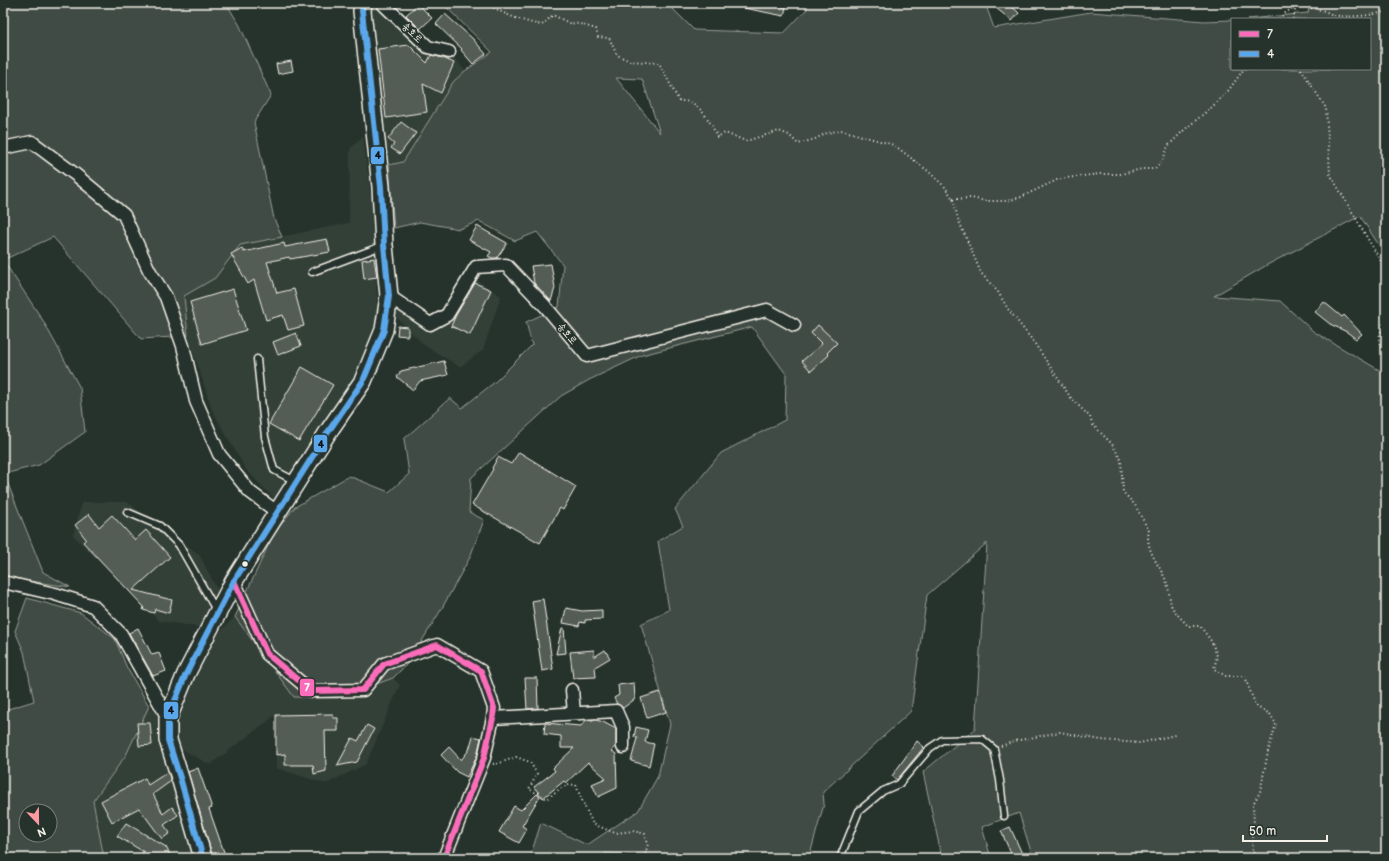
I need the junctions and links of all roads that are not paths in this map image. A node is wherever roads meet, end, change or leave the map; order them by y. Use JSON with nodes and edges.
{"nodes":[{"id":1,"x":363,"y":3,"type":"edge"},
{"id":2,"x":382,"y":3,"type":"edge"},
{"id":3,"x":449,"y":52,"type":"dead end"},
{"id":4,"x":3,"y":148,"type":"edge"},
{"id":5,"x":384,"y":245,"type":"junction"},
{"id":6,"x":312,"y":272,"type":"dead end"},
{"id":7,"x":389,"y":296,"type":"junction"},
{"id":8,"x":794,"y":325,"type":"dead end"},
{"id":9,"x":257,"y":359,"type":"dead end"},
{"id":10,"x":297,"y":482,"type":"junction"},
{"id":11,"x":127,"y":512,"type":"dead end"},
{"id":12,"x":277,"y":512,"type":"junction"},
{"id":13,"x":234,"y":581,"type":"junction"},
{"id":14,"x":3,"y":582,"type":"edge"},
{"id":15,"x":218,"y":613,"type":"junction"},
{"id":16,"x":572,"y":690,"type":"dead end"},
{"id":17,"x":574,"y":713,"type":"junction"},
{"id":18,"x":168,"y":718,"type":"junction"},
{"id":19,"x":493,"y":718,"type":"junction"},
{"id":20,"x":623,"y":747,"type":"dead end"},
{"id":21,"x":1004,"y":816,"type":"dead end"},
{"id":22,"x":203,"y":858,"type":"edge"},
{"id":23,"x":444,"y":858,"type":"edge"},
{"id":24,"x":840,"y":858,"type":"edge"}],
"edges":[{"from":1,"to":5,"type":"main road"},
{"from":2,"to":3,"type":"street","name":"송호로"},
{"from":4,"to":12,"type":"street"},
{"from":5,"to":6,"type":"lane"},
{"from":5,"to":7,"type":"main road"},
{"from":7,"to":8,"type":"street","name":"송호로"},
{"from":7,"to":10,"type":"main road"},
{"from":9,"to":10,"type":"lane"},
{"from":10,"to":12,"type":"main road"},
{"from":11,"to":15,"type":"lane"},
{"from":12,"to":13,"type":"main road"},
{"from":13,"to":15,"type":"main road"},
{"from":13,"to":19,"type":"street"},
{"from":14,"to":18,"type":"street"},
{"from":15,"to":18,"type":"main road"},
{"from":16,"to":17,"type":"street"},
{"from":17,"to":19,"type":"street"},
{"from":17,"to":20,"type":"street"},
{"from":18,"to":22,"type":"main road"},
{"from":19,"to":23,"type":"street"},
{"from":21,"to":24,"type":"lane"}]}
